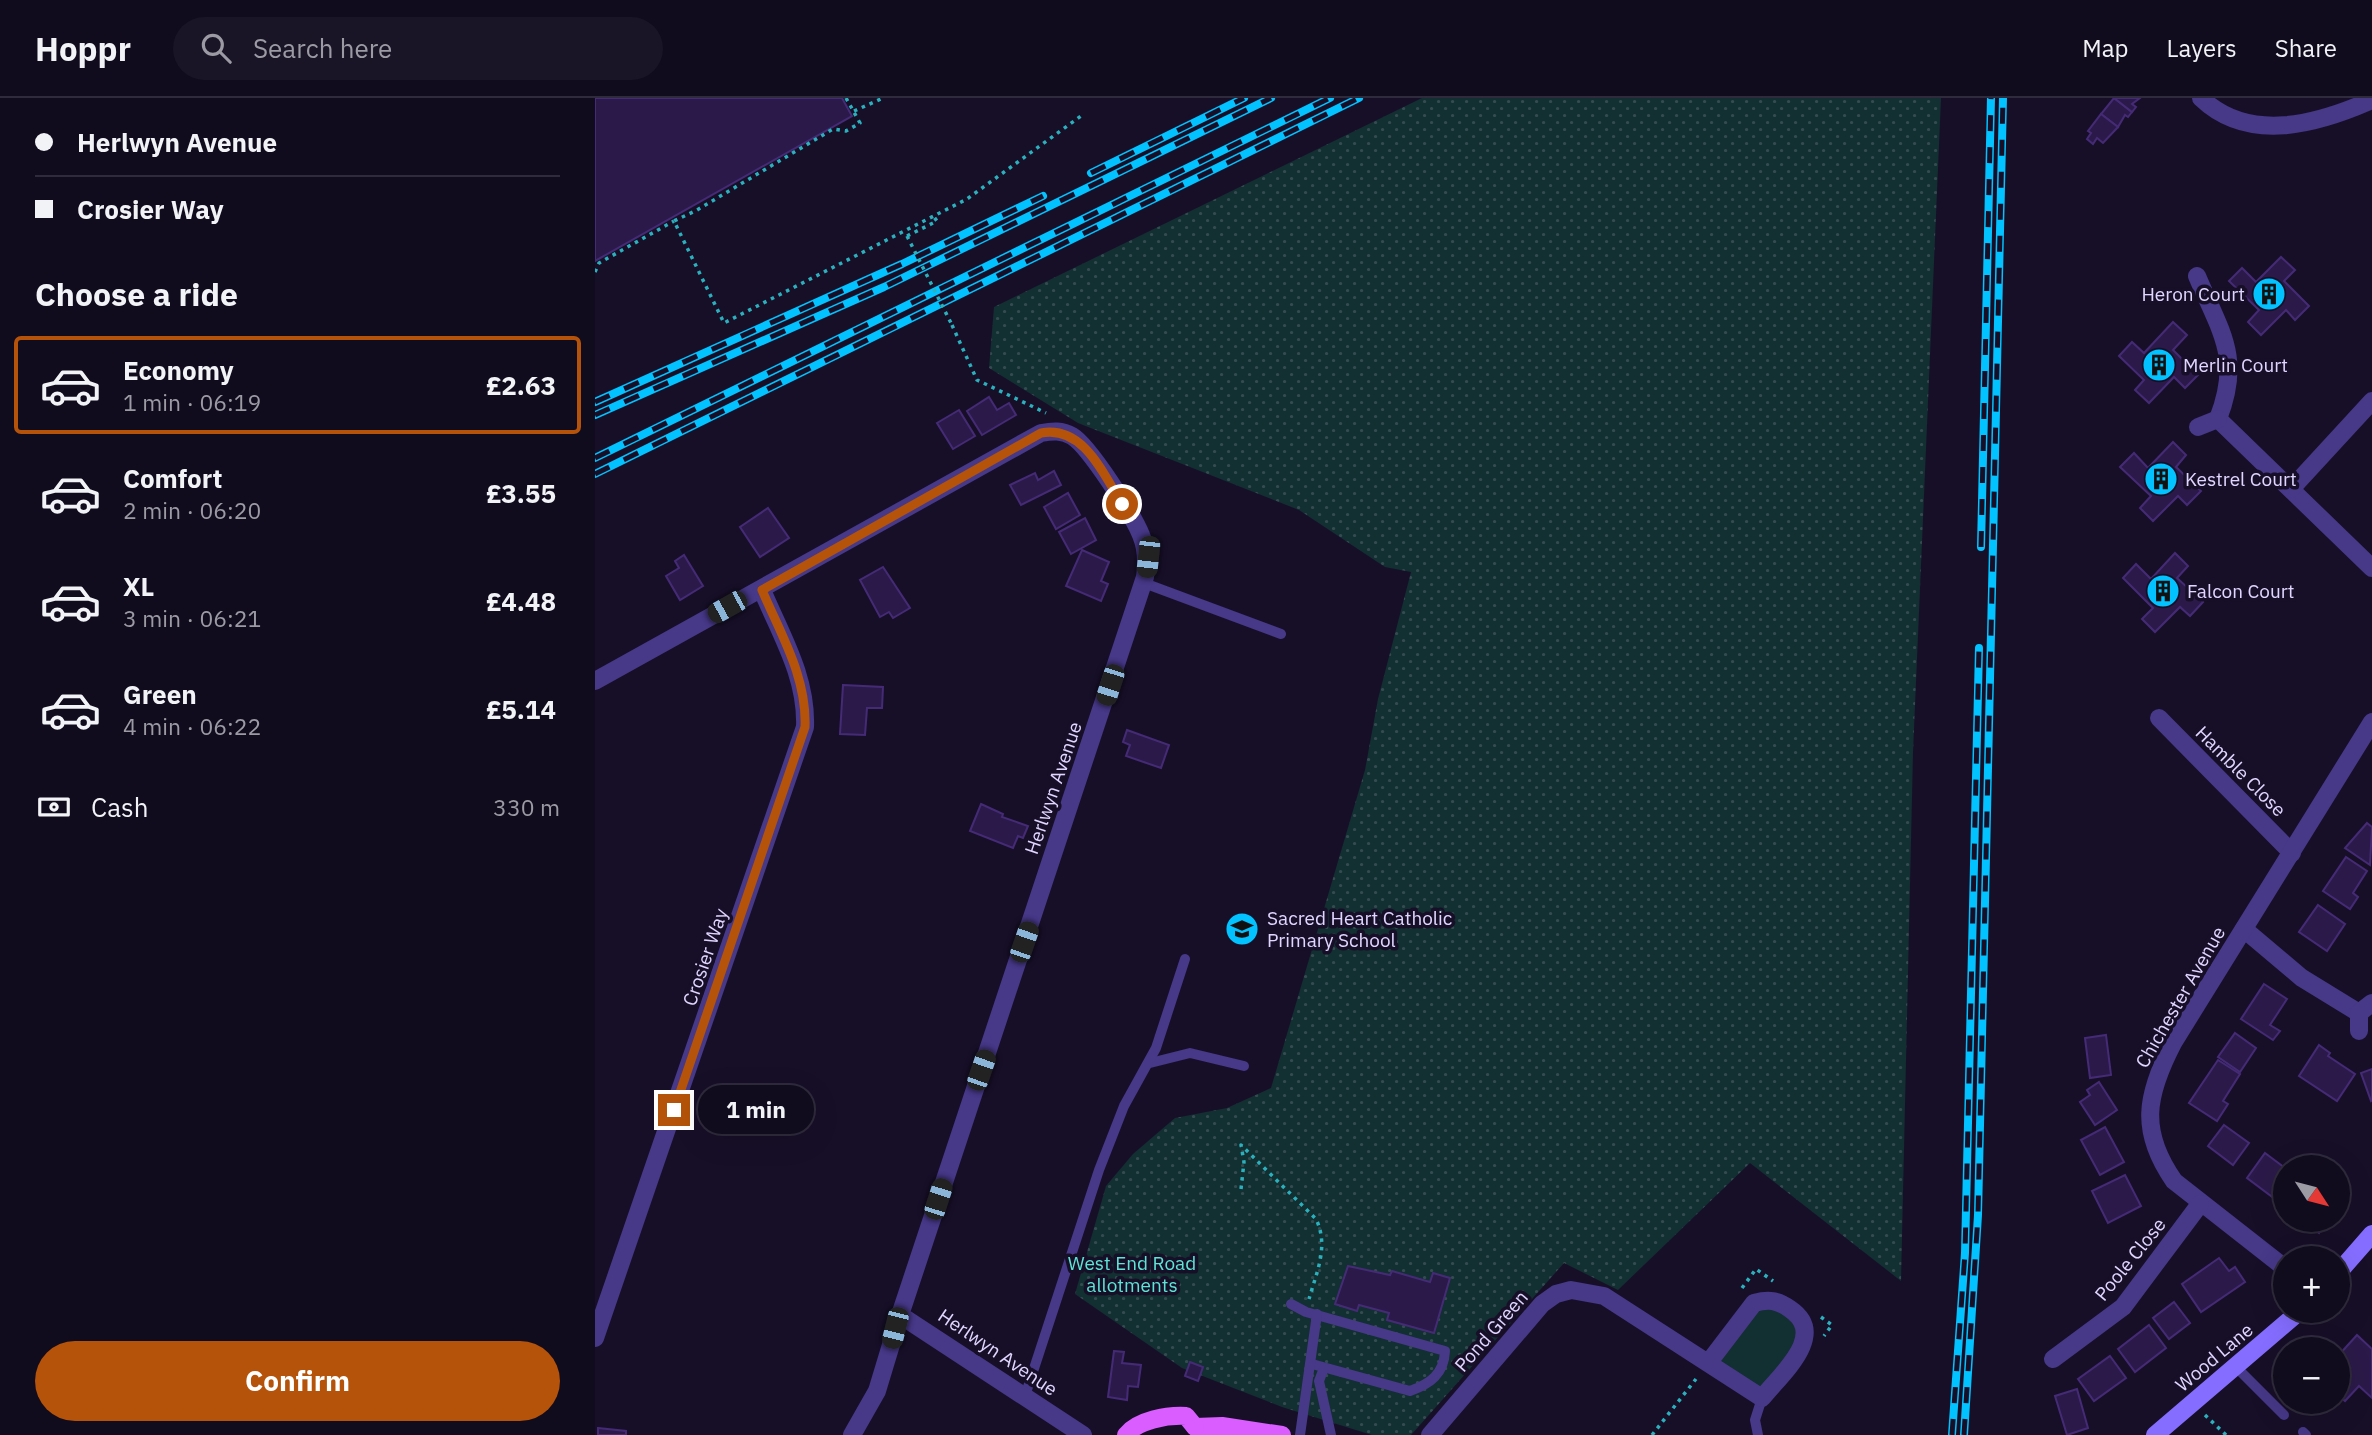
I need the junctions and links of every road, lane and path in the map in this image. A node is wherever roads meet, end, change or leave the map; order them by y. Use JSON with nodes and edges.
{"nodes":[{"id":1,"x":846,"y":98,"type":"edge"},
{"id":2,"x":883,"y":98,"type":"edge"},
{"id":3,"x":2201,"y":98,"type":"edge"},
{"id":4,"x":2372,"y":100,"type":"edge"},
{"id":5,"x":853,"y":111,"type":"junction"},
{"id":6,"x":1081,"y":116,"type":"dead end"},
{"id":7,"x":935,"y":217,"type":"junction"},
{"id":8,"x":674,"y":221,"type":"junction"},
{"id":9,"x":595,"y":272,"type":"edge"},
{"id":10,"x":2197,"y":276,"type":"dead end"},
{"id":11,"x":2372,"y":401,"type":"edge"},
{"id":12,"x":2218,"y":419,"type":"junction"},
{"id":13,"x":2198,"y":427,"type":"dead end"},
{"id":14,"x":1055,"y":430,"type":"junction"},
{"id":15,"x":2291,"y":489,"type":"junction"},
{"id":16,"x":2372,"y":568,"type":"edge"},
{"id":17,"x":1144,"y":583,"type":"junction"},
{"id":18,"x":762,"y":590,"type":"junction"},
{"id":19,"x":1281,"y":634,"type":"dead end"},
{"id":20,"x":595,"y":681,"type":"edge"},
{"id":21,"x":2159,"y":718,"type":"dead end"},
{"id":22,"x":2372,"y":722,"type":"edge"},
{"id":23,"x":2293,"y":853,"type":"junction"},
{"id":24,"x":2244,"y":929,"type":"junction"},
{"id":25,"x":1185,"y":959,"type":"dead end"},
{"id":26,"x":2364,"y":1016,"type":"edge"},
{"id":27,"x":1150,"y":1063,"type":"junction"},
{"id":28,"x":1244,"y":1066,"type":"dead end"},
{"id":29,"x":1241,"y":1189,"type":"dead end"},
{"id":30,"x":2200,"y":1204,"type":"junction"},
{"id":31,"x":2372,"y":1234,"type":"edge"},
{"id":32,"x":2273,"y":1259,"type":"edge"},
{"id":33,"x":2350,"y":1259,"type":"edge"},
{"id":34,"x":1291,"y":1304,"type":"dead end"},
{"id":35,"x":1311,"y":1313,"type":"junction"},
{"id":36,"x":900,"y":1315,"type":"junction"},
{"id":37,"x":2286,"y":1323,"type":"edge"},
{"id":38,"x":595,"y":1338,"type":"edge"},
{"id":39,"x":2053,"y":1359,"type":"dead end"},
{"id":40,"x":1709,"y":1362,"type":"junction"},
{"id":41,"x":1312,"y":1364,"type":"junction"},
{"id":42,"x":2235,"y":1366,"type":"junction"},
{"id":43,"x":1324,"y":1368,"type":"junction"},
{"id":44,"x":1025,"y":1396,"type":"junction"},
{"id":45,"x":1762,"y":1398,"type":"junction"},
{"id":46,"x":2192,"y":1402,"type":"junction"},
{"id":47,"x":2284,"y":1415,"type":"dead end"},
{"id":48,"x":1193,"y":1431,"type":"edge"},
{"id":49,"x":852,"y":1435,"type":"edge"},
{"id":50,"x":1083,"y":1435,"type":"edge"},
{"id":51,"x":1126,"y":1435,"type":"edge"},
{"id":52,"x":1282,"y":1435,"type":"edge"},
{"id":53,"x":1300,"y":1435,"type":"edge"},
{"id":54,"x":1331,"y":1435,"type":"edge"},
{"id":55,"x":1430,"y":1435,"type":"edge"},
{"id":56,"x":1652,"y":1435,"type":"edge"},
{"id":57,"x":1758,"y":1435,"type":"edge"},
{"id":58,"x":2155,"y":1435,"type":"edge"},
{"id":59,"x":2226,"y":1435,"type":"edge"}],
"edges":[{"from":1,"to":5,"type":"path"},
{"from":2,"to":5,"type":"path"},
{"from":3,"to":4,"type":"street"},
{"from":5,"to":8,"type":"path"},
{"from":6,"to":7,"type":"path"},
{"from":7,"to":8,"type":"path"},
{"from":7,"to":14,"type":"path","bridge":true},
{"from":8,"to":9,"type":"path"},
{"from":10,"to":12,"type":"street"},
{"from":11,"to":15,"type":"street"},
{"from":12,"to":13,"type":"street"},
{"from":12,"to":15,"type":"street"},
{"from":14,"to":17,"type":"street","name":"Herlwyn Avenue"},
{"from":14,"to":18,"type":"street"},
{"from":15,"to":16,"type":"street"},
{"from":17,"to":19,"type":"lane"},
{"from":17,"to":36,"type":"street","name":"Herlwyn Avenue"},
{"from":18,"to":20,"type":"street"},
{"from":18,"to":38,"type":"street","name":"Crosier Way"},
{"from":21,"to":23,"type":"street","name":"Hamble Close"},
{"from":22,"to":23,"type":"street","name":"Chichester Avenue"},
{"from":23,"to":24,"type":"street","name":"Chichester Avenue"},
{"from":24,"to":26,"type":"street"},
{"from":24,"to":30,"type":"street","name":"Chichester Avenue"},
{"from":25,"to":27,"type":"lane"},
{"from":27,"to":28,"type":"lane"},
{"from":27,"to":44,"type":"lane"},
{"from":29,"to":35,"type":"path"},
{"from":30,"to":32,"type":"street","name":"Chichester Avenue"},
{"from":30,"to":39,"type":"street","name":"Poole Close"},
{"from":31,"to":33,"type":"street"},
{"from":34,"to":35,"type":"lane"},
{"from":35,"to":41,"type":"lane"},
{"from":35,"to":43,"type":"lane"},
{"from":36,"to":44,"type":"street","name":"Herlwyn Avenue"},
{"from":36,"to":49,"type":"street"},
{"from":37,"to":42,"type":"street","name":"Wood Lane"},
{"from":40,"to":45,"type":"street","name":"Pond Green"},
{"from":40,"to":45,"type":"street"},
{"from":40,"to":55,"type":"street","name":"Pond Green"},
{"from":40,"to":56,"type":"path"},
{"from":41,"to":43,"type":"lane"},
{"from":41,"to":53,"type":"lane"},
{"from":42,"to":46,"type":"street","name":"Wood Lane"},
{"from":42,"to":47,"type":"lane"},
{"from":43,"to":54,"type":"lane"},
{"from":44,"to":50,"type":"street","name":"Herlwyn Avenue"},
{"from":45,"to":57,"type":"lane"},
{"from":46,"to":58,"type":"street","name":"Wood Lane"},
{"from":46,"to":59,"type":"path"},
{"from":48,"to":51,"type":"main road"},
{"from":48,"to":52,"type":"main road"}]}
